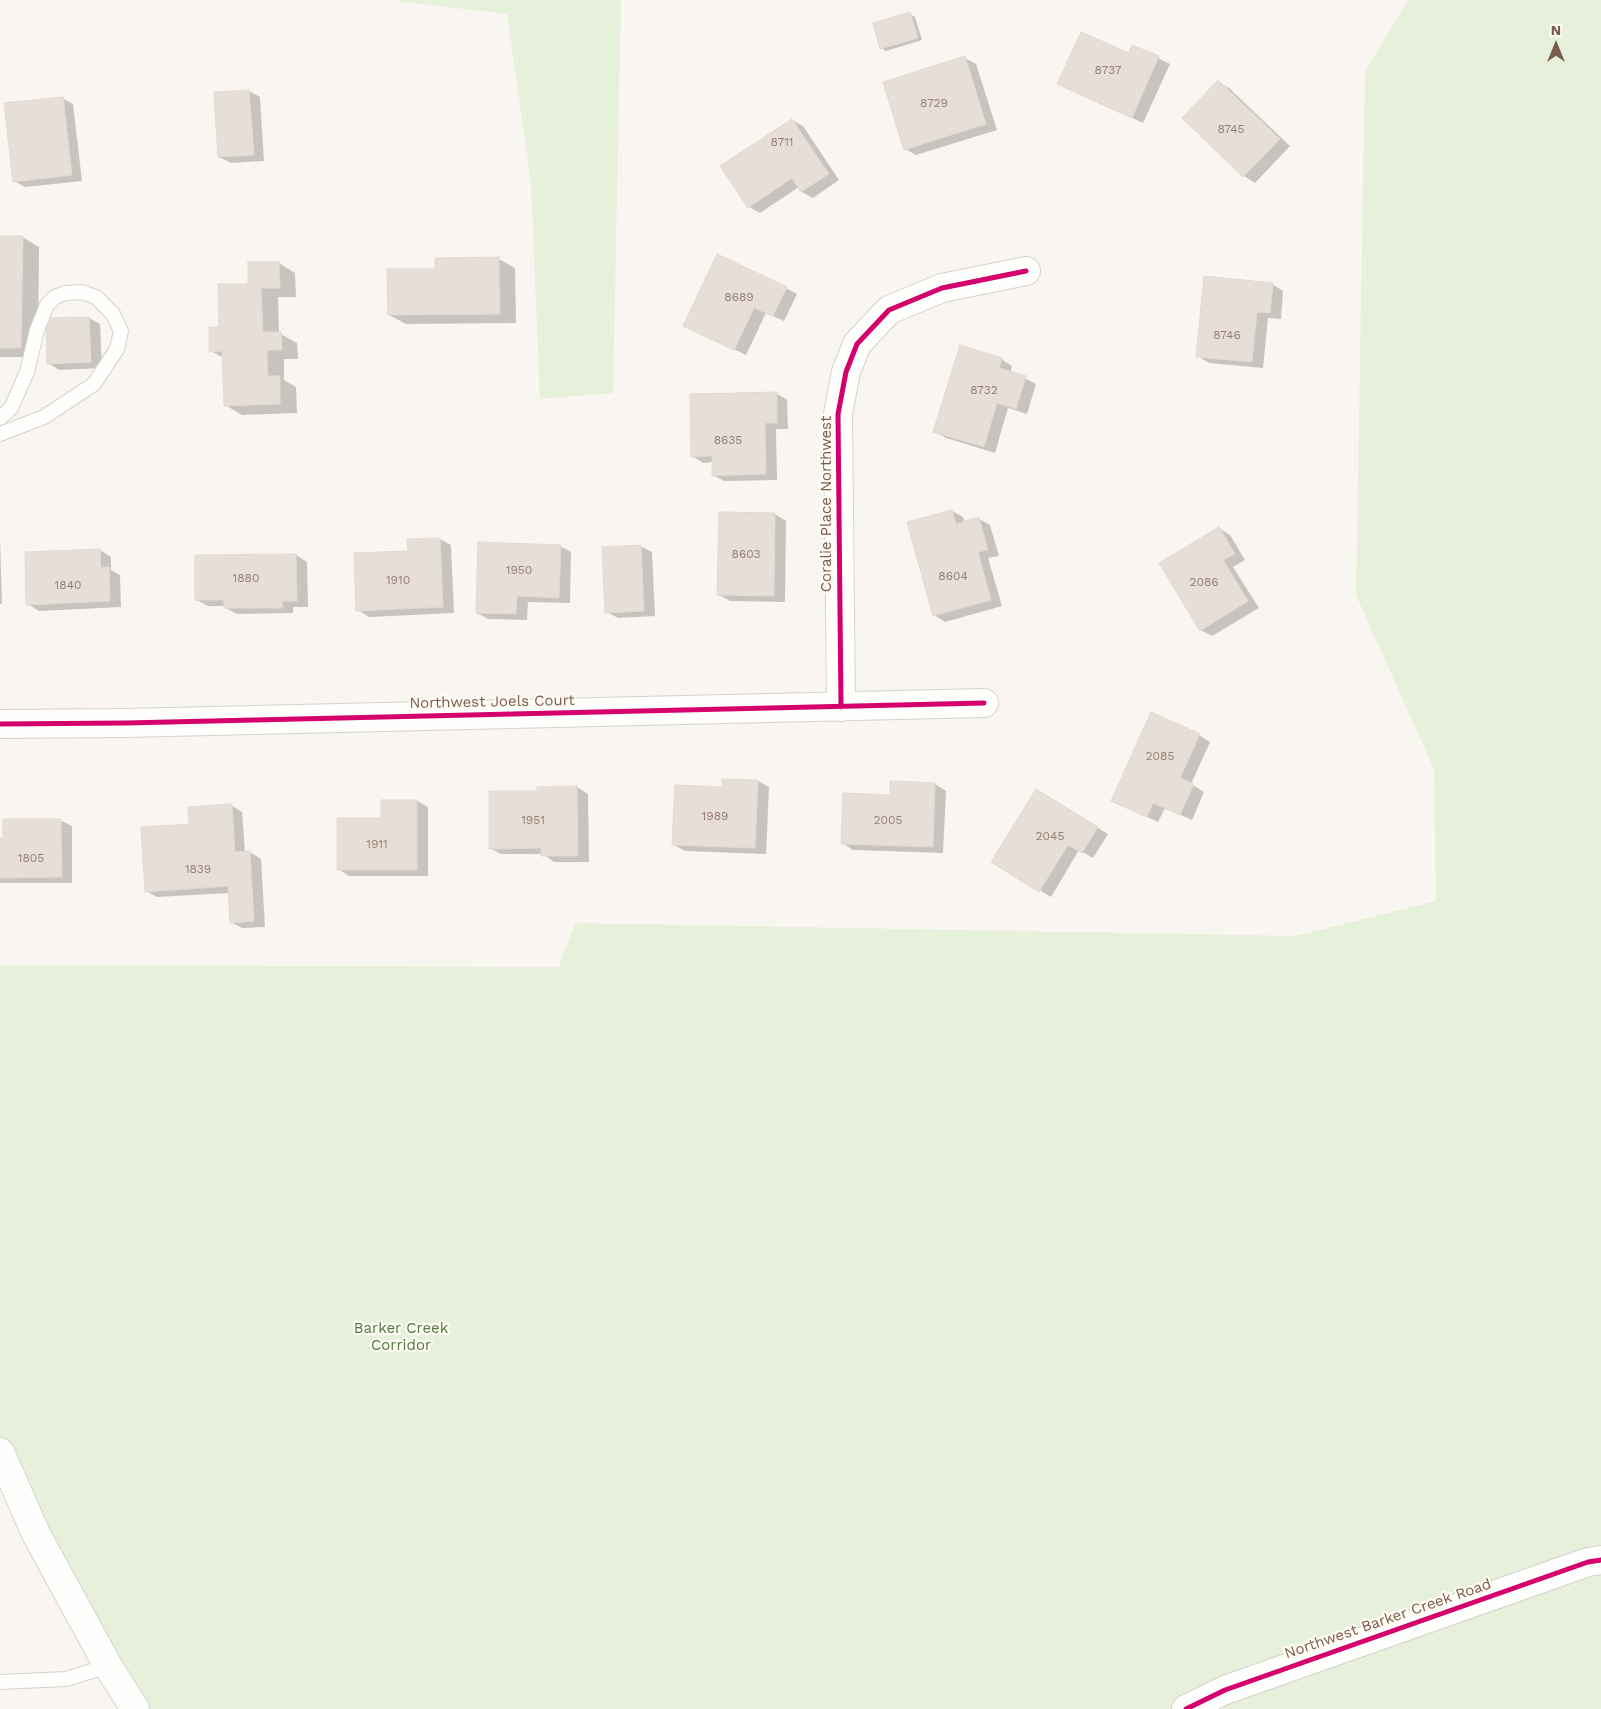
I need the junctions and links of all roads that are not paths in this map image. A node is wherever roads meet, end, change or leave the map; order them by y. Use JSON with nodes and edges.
{"nodes":[{"id":1,"x":1026,"y":271,"type":"dead end"},
{"id":2,"x":0,"y":418,"type":"edge"},
{"id":3,"x":0,"y":434,"type":"edge"},
{"id":4,"x":984,"y":703,"type":"dead end"},
{"id":5,"x":841,"y":707,"type":"junction"},
{"id":6,"x":0,"y":724,"type":"edge"},
{"id":7,"x":0,"y":1452,"type":"edge"},
{"id":8,"x":1601,"y":1560,"type":"edge"},
{"id":9,"x":108,"y":1666,"type":"junction"},
{"id":10,"x":0,"y":1682,"type":"edge"},
{"id":11,"x":135,"y":1709,"type":"edge"},
{"id":12,"x":1186,"y":1709,"type":"edge"}],
"edges":[{"from":1,"to":5,"type":"street","name":"Coralie Place Northwest"},
{"from":2,"to":3,"type":"lane"},
{"from":4,"to":5,"type":"street","name":"Northwest Joels Court"},
{"from":5,"to":6,"type":"street","name":"Northwest Joels Court"},
{"from":7,"to":9,"type":"street"},
{"from":8,"to":12,"type":"street","name":"Northwest Barker Creek Road"},
{"from":9,"to":10,"type":"lane"},
{"from":9,"to":11,"type":"street"}]}
